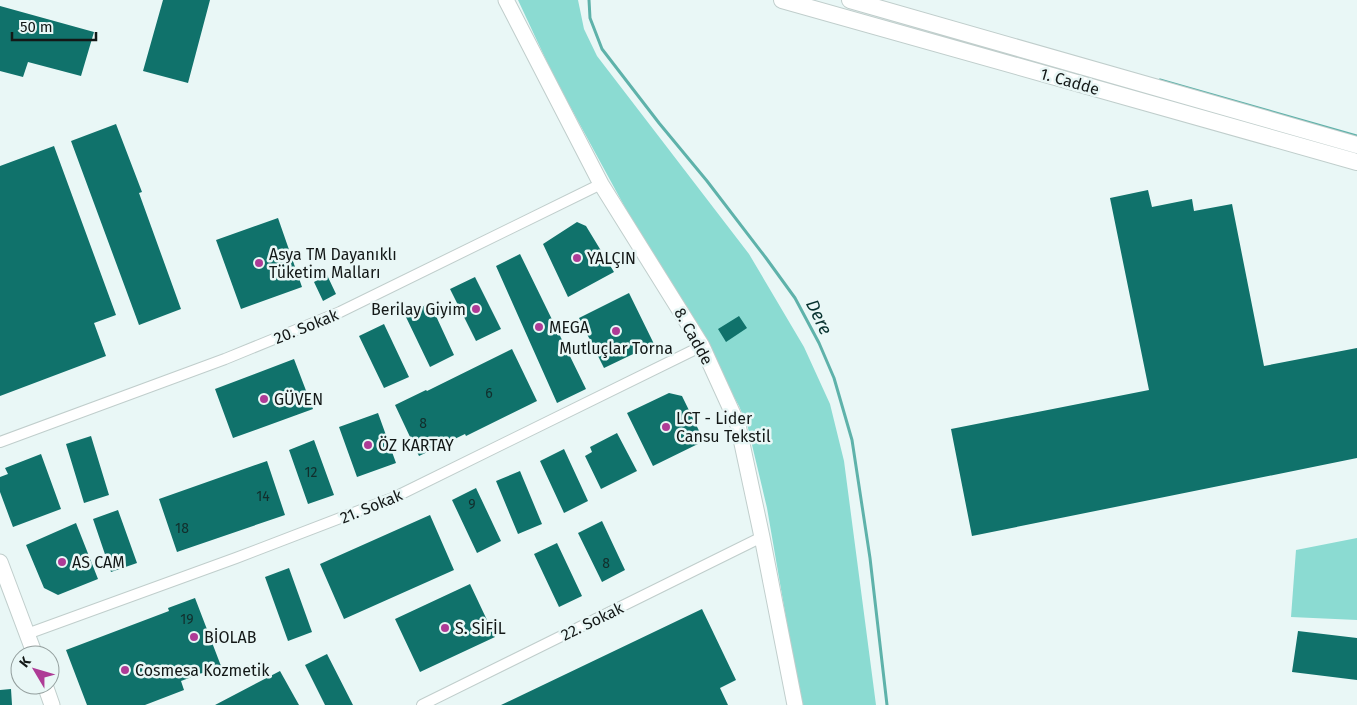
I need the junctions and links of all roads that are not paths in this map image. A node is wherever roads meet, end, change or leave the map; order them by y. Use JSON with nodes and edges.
{"nodes":[{"id":1,"x":506,"y":0,"type":"edge"},
{"id":2,"x":782,"y":0,"type":"edge"},
{"id":3,"x":850,"y":0,"type":"edge"},
{"id":4,"x":1357,"y":145,"type":"edge"},
{"id":5,"x":1357,"y":162,"type":"edge"},
{"id":6,"x":601,"y":184,"type":"junction"},
{"id":7,"x":702,"y":346,"type":"junction"},
{"id":8,"x":0,"y":442,"type":"edge"},
{"id":9,"x":762,"y":537,"type":"junction"},
{"id":10,"x":0,"y":562,"type":"edge"},
{"id":11,"x":27,"y":634,"type":"junction"},
{"id":12,"x":31,"y":645,"type":"edge"},
{"id":13,"x":422,"y":705,"type":"edge"},
{"id":14,"x":796,"y":705,"type":"edge"}],
"edges":[{"from":1,"to":6,"type":"street","name":"8. Cadde"},
{"from":2,"to":5,"type":"main road","name":"1. Cadde"},
{"from":3,"to":4,"type":"main road","name":"1. Cadde"},
{"from":6,"to":7,"type":"street","name":"8. Cadde"},
{"from":6,"to":8,"type":"street","name":"20. Sokak"},
{"from":7,"to":9,"type":"street","name":"8. Cadde"},
{"from":7,"to":11,"type":"street","name":"21. Sokak"},
{"from":9,"to":13,"type":"street","name":"22. Sokak"},
{"from":9,"to":14,"type":"street","name":"8. Cadde"},
{"from":10,"to":11,"type":"street"},
{"from":11,"to":12,"type":"street"}]}
